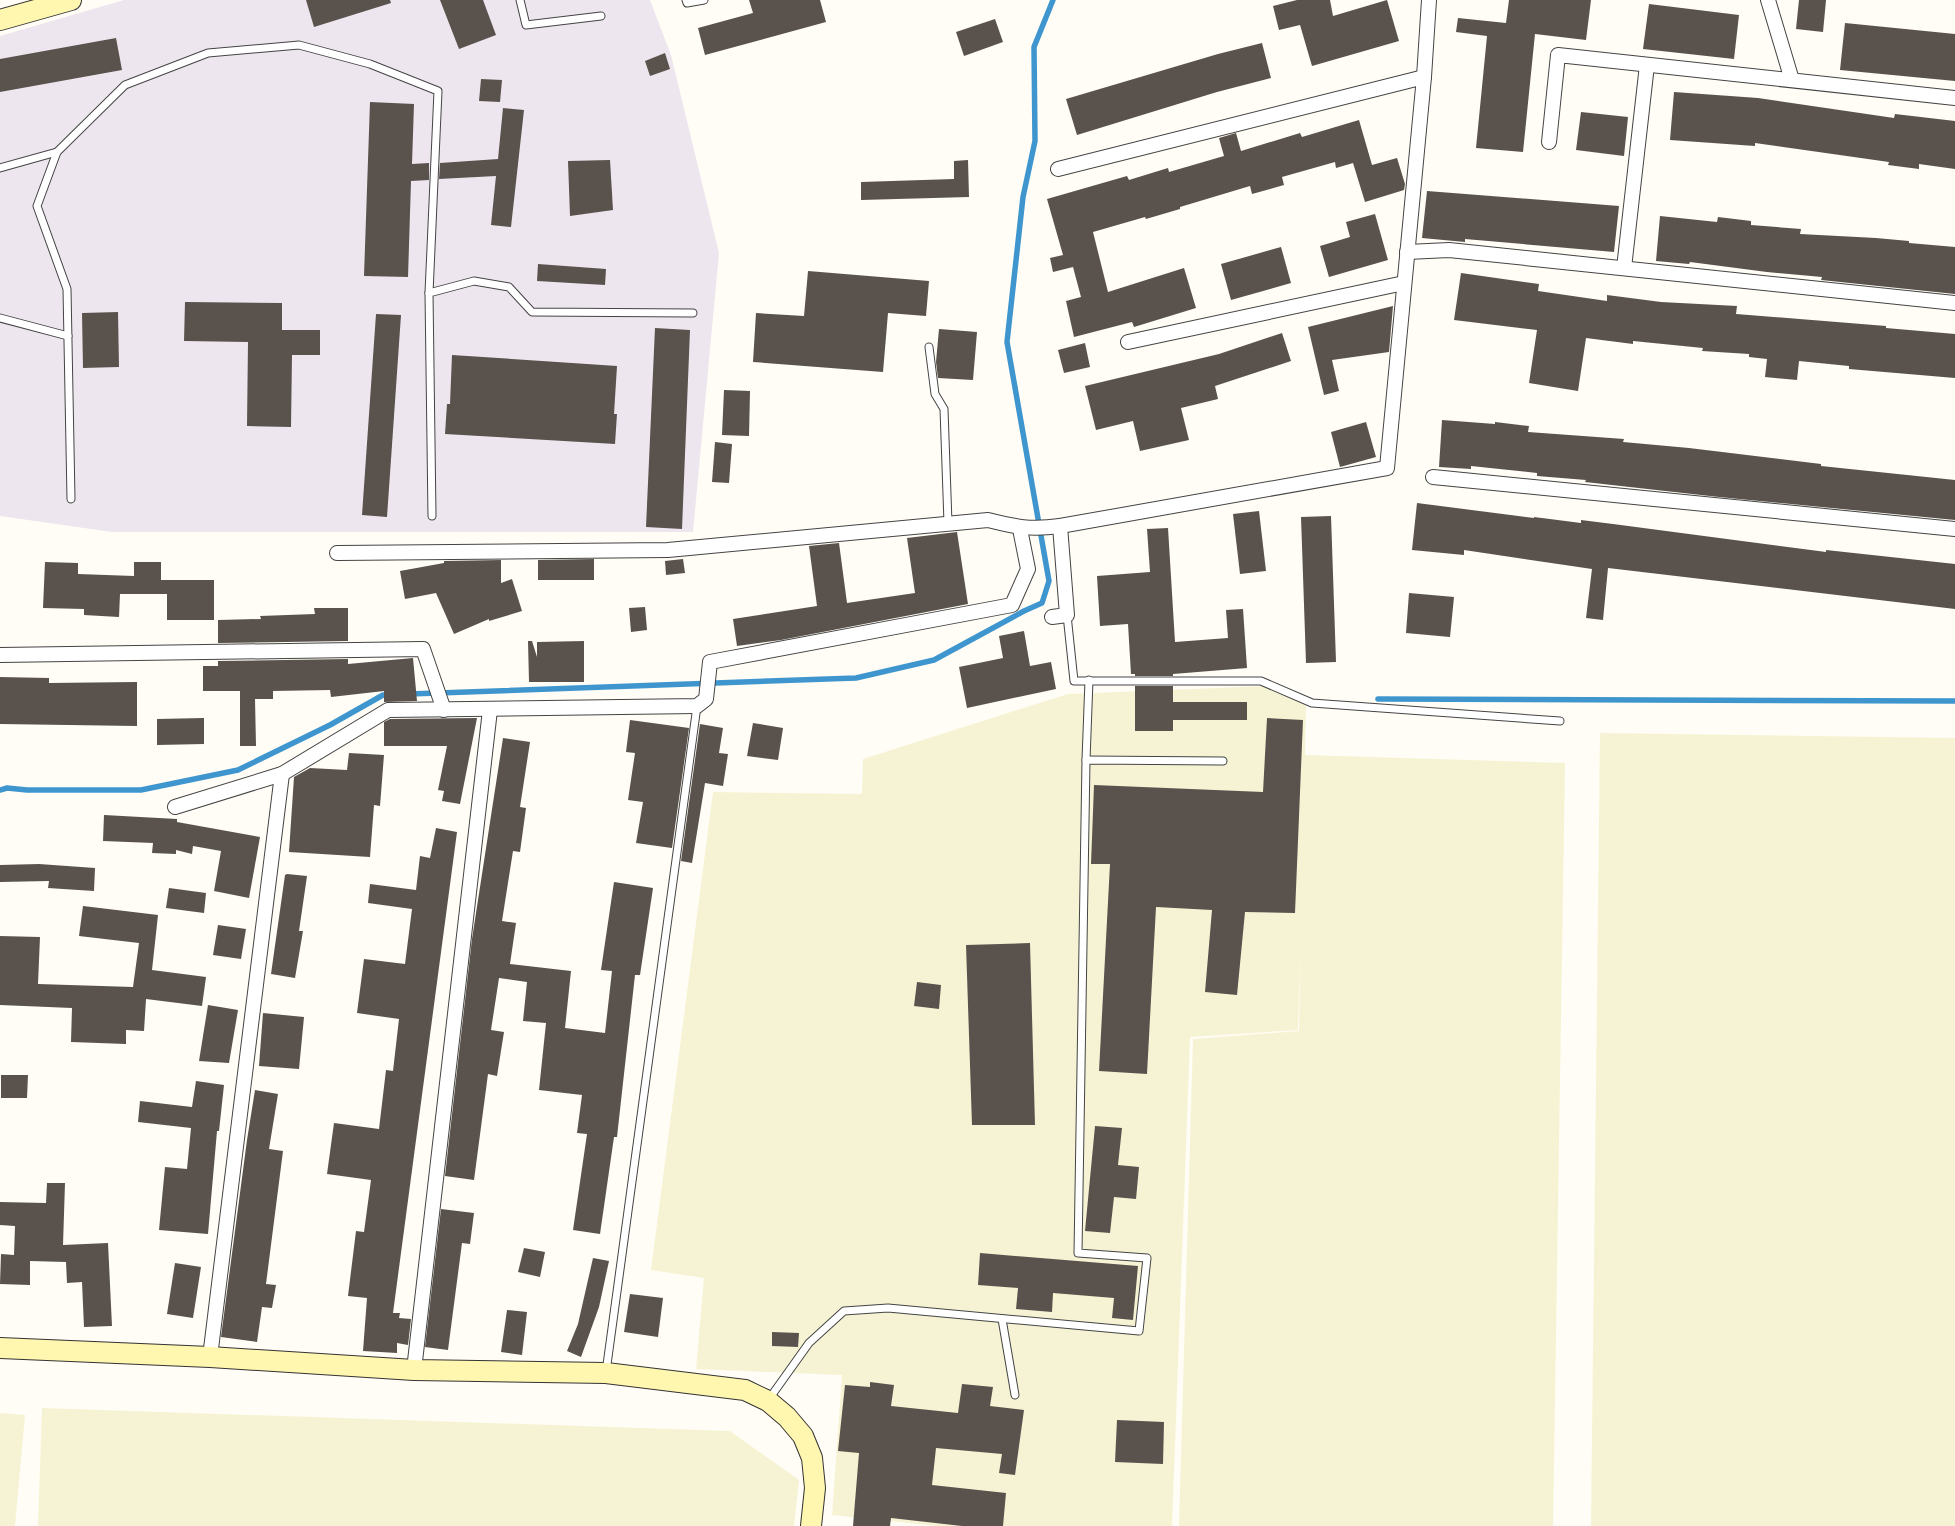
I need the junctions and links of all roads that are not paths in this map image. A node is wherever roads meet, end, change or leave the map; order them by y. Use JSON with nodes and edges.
{"nodes":[{"id":1,"x":71,"y":0,"type":"edge"},
{"id":2,"x":520,"y":0,"type":"edge"},
{"id":3,"x":686,"y":0,"type":"edge"},
{"id":4,"x":704,"y":0,"type":"edge"},
{"id":5,"x":1429,"y":0,"type":"edge"},
{"id":6,"x":1768,"y":0,"type":"edge"},
{"id":7,"x":601,"y":16,"type":"dead end"},
{"id":8,"x":0,"y":20,"type":"edge"},
{"id":9,"x":1646,"y":65,"type":"junction"},
{"id":10,"x":1424,"y":77,"type":"junction"},
{"id":11,"x":1792,"y":80,"type":"junction"},
{"id":12,"x":1955,"y":98,"type":"edge"},
{"id":13,"x":1549,"y":142,"type":"dead end"},
{"id":14,"x":57,"y":152,"type":"junction"},
{"id":15,"x":0,"y":168,"type":"edge"},
{"id":16,"x":1058,"y":169,"type":"dead end"},
{"id":17,"x":1407,"y":252,"type":"junction"},
{"id":18,"x":1624,"y":268,"type":"junction"},
{"id":19,"x":1404,"y":283,"type":"junction"},
{"id":20,"x":429,"y":293,"type":"junction"},
{"id":21,"x":1955,"y":303,"type":"edge"},
{"id":22,"x":693,"y":313,"type":"dead end"},
{"id":23,"x":0,"y":318,"type":"edge"},
{"id":24,"x":68,"y":336,"type":"junction"},
{"id":25,"x":1128,"y":342,"type":"dead end"},
{"id":26,"x":929,"y":347,"type":"dead end"},
{"id":27,"x":1433,"y":477,"type":"dead end"},
{"id":28,"x":72,"y":499,"type":"dead end"},
{"id":29,"x":432,"y":516,"type":"dead end"},
{"id":30,"x":948,"y":523,"type":"junction"},
{"id":31,"x":1060,"y":526,"type":"junction"},
{"id":32,"x":1020,"y":528,"type":"junction"},
{"id":33,"x":1955,"y":529,"type":"edge"},
{"id":34,"x":337,"y":553,"type":"dead end"},
{"id":35,"x":1068,"y":614,"type":"junction"},
{"id":36,"x":1052,"y":617,"type":"dead end"},
{"id":37,"x":0,"y":655,"type":"edge"},
{"id":38,"x":1089,"y":680,"type":"junction"},
{"id":39,"x":443,"y":705,"type":"junction"},
{"id":40,"x":697,"y":706,"type":"junction"},
{"id":41,"x":490,"y":710,"type":"junction"},
{"id":42,"x":1560,"y":721,"type":"dead end"},
{"id":43,"x":1086,"y":760,"type":"junction"},
{"id":44,"x":1223,"y":761,"type":"dead end"},
{"id":45,"x":282,"y":774,"type":"junction"},
{"id":46,"x":175,"y":807,"type":"dead end"},
{"id":47,"x":1002,"y":1319,"type":"junction"},
{"id":48,"x":0,"y":1348,"type":"edge"},
{"id":49,"x":210,"y":1357,"type":"junction"},
{"id":50,"x":414,"y":1370,"type":"junction"},
{"id":51,"x":606,"y":1373,"type":"junction"},
{"id":52,"x":1016,"y":1395,"type":"dead end"},
{"id":53,"x":768,"y":1401,"type":"junction"},
{"id":54,"x":812,"y":1526,"type":"edge"}],
"edges":[{"from":1,"to":8,"type":"main road"},
{"from":2,"to":7,"type":"lane"},
{"from":3,"to":4,"type":"lane"},
{"from":5,"to":10,"type":"street"},
{"from":6,"to":11,"type":"street"},
{"from":9,"to":11,"type":"street"},
{"from":9,"to":13,"type":"street"},
{"from":9,"to":18,"type":"street"},
{"from":10,"to":16,"type":"street"},
{"from":10,"to":17,"type":"street"},
{"from":11,"to":12,"type":"street"},
{"from":14,"to":15,"type":"lane"},
{"from":14,"to":20,"type":"lane"},
{"from":14,"to":24,"type":"lane"},
{"from":17,"to":18,"type":"street"},
{"from":17,"to":19,"type":"street"},
{"from":18,"to":21,"type":"street"},
{"from":19,"to":25,"type":"street"},
{"from":19,"to":31,"type":"street"},
{"from":20,"to":22,"type":"lane"},
{"from":20,"to":29,"type":"lane"},
{"from":23,"to":24,"type":"lane"},
{"from":24,"to":28,"type":"lane"},
{"from":26,"to":30,"type":"lane"},
{"from":27,"to":33,"type":"street"},
{"from":30,"to":32,"type":"street"},
{"from":30,"to":34,"type":"street"},
{"from":31,"to":32,"type":"street"},
{"from":31,"to":35,"type":"street"},
{"from":32,"to":40,"type":"street"},
{"from":35,"to":36,"type":"street"},
{"from":35,"to":38,"type":"lane"},
{"from":37,"to":39,"type":"street"},
{"from":38,"to":42,"type":"lane"},
{"from":38,"to":43,"type":"lane"},
{"from":39,"to":41,"type":"street"},
{"from":39,"to":45,"type":"street"},
{"from":40,"to":41,"type":"street"},
{"from":40,"to":51,"type":"lane"},
{"from":41,"to":50,"type":"street"},
{"from":43,"to":44,"type":"lane"},
{"from":43,"to":47,"type":"lane"},
{"from":45,"to":46,"type":"street"},
{"from":45,"to":49,"type":"street"},
{"from":47,"to":52,"type":"lane"},
{"from":47,"to":53,"type":"lane"},
{"from":48,"to":49,"type":"main road"},
{"from":49,"to":50,"type":"main road"},
{"from":50,"to":51,"type":"main road"},
{"from":51,"to":53,"type":"main road"},
{"from":53,"to":54,"type":"main road"}]}
